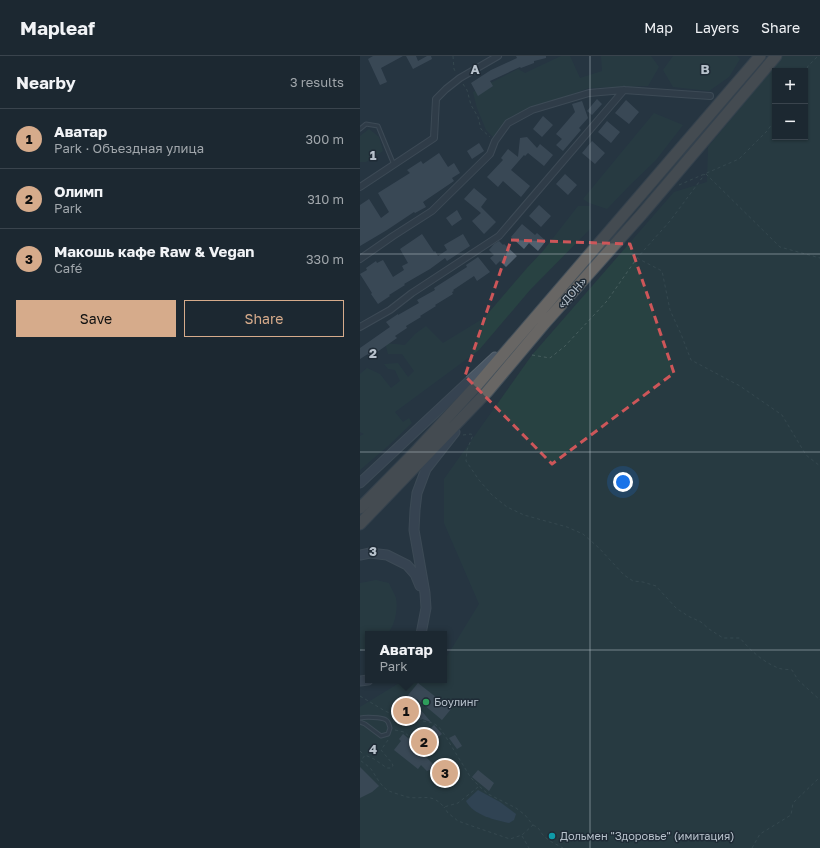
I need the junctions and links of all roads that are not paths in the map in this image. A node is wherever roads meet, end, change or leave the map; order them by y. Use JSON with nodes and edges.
{"nodes":[{"id":1,"x":498,"y":56,"type":"edge"},
{"id":2,"x":760,"y":56,"type":"edge"},
{"id":3,"x":776,"y":56,"type":"edge"},
{"id":4,"x":624,"y":90,"type":"junction"},
{"id":5,"x":710,"y":96,"type":"dead end"},
{"id":6,"x":360,"y":129,"type":"edge"},
{"id":7,"x":394,"y":165,"type":"junction"},
{"id":8,"x":360,"y":187,"type":"edge"},
{"id":9,"x":360,"y":259,"type":"edge"},
{"id":10,"x":535,"y":318,"type":"junction"},
{"id":11,"x":360,"y":327,"type":"edge"},
{"id":12,"x":487,"y":392,"type":"junction"},
{"id":13,"x":360,"y":483,"type":"edge"},
{"id":14,"x":360,"y":508,"type":"edge"},
{"id":15,"x":360,"y":524,"type":"edge"},
{"id":16,"x":360,"y":555,"type":"edge"},
{"id":17,"x":422,"y":631,"type":"edge"},
{"id":18,"x":360,"y":718,"type":"edge"},
{"id":19,"x":360,"y":722,"type":"edge"}],
"edges":[{"from":1,"to":7,"type":"street"},
{"from":2,"to":10,"type":"highway","name":"«ДОН»"},
{"from":3,"to":12,"type":"highway","name":"«ДОН»"},
{"from":4,"to":5,"type":"street"},
{"from":4,"to":9,"type":"street"},
{"from":4,"to":11,"type":"street"},
{"from":6,"to":7,"type":"lane"},
{"from":7,"to":8,"type":"street"},
{"from":10,"to":13,"type":"main road"},
{"from":10,"to":14,"type":"highway","name":"«ДОН»"},
{"from":12,"to":15,"type":"highway","name":"«ДОН»"},
{"from":12,"to":17,"type":"main road"},
{"from":16,"to":17,"type":"main road"},
{"from":18,"to":19,"type":"lane"}]}
